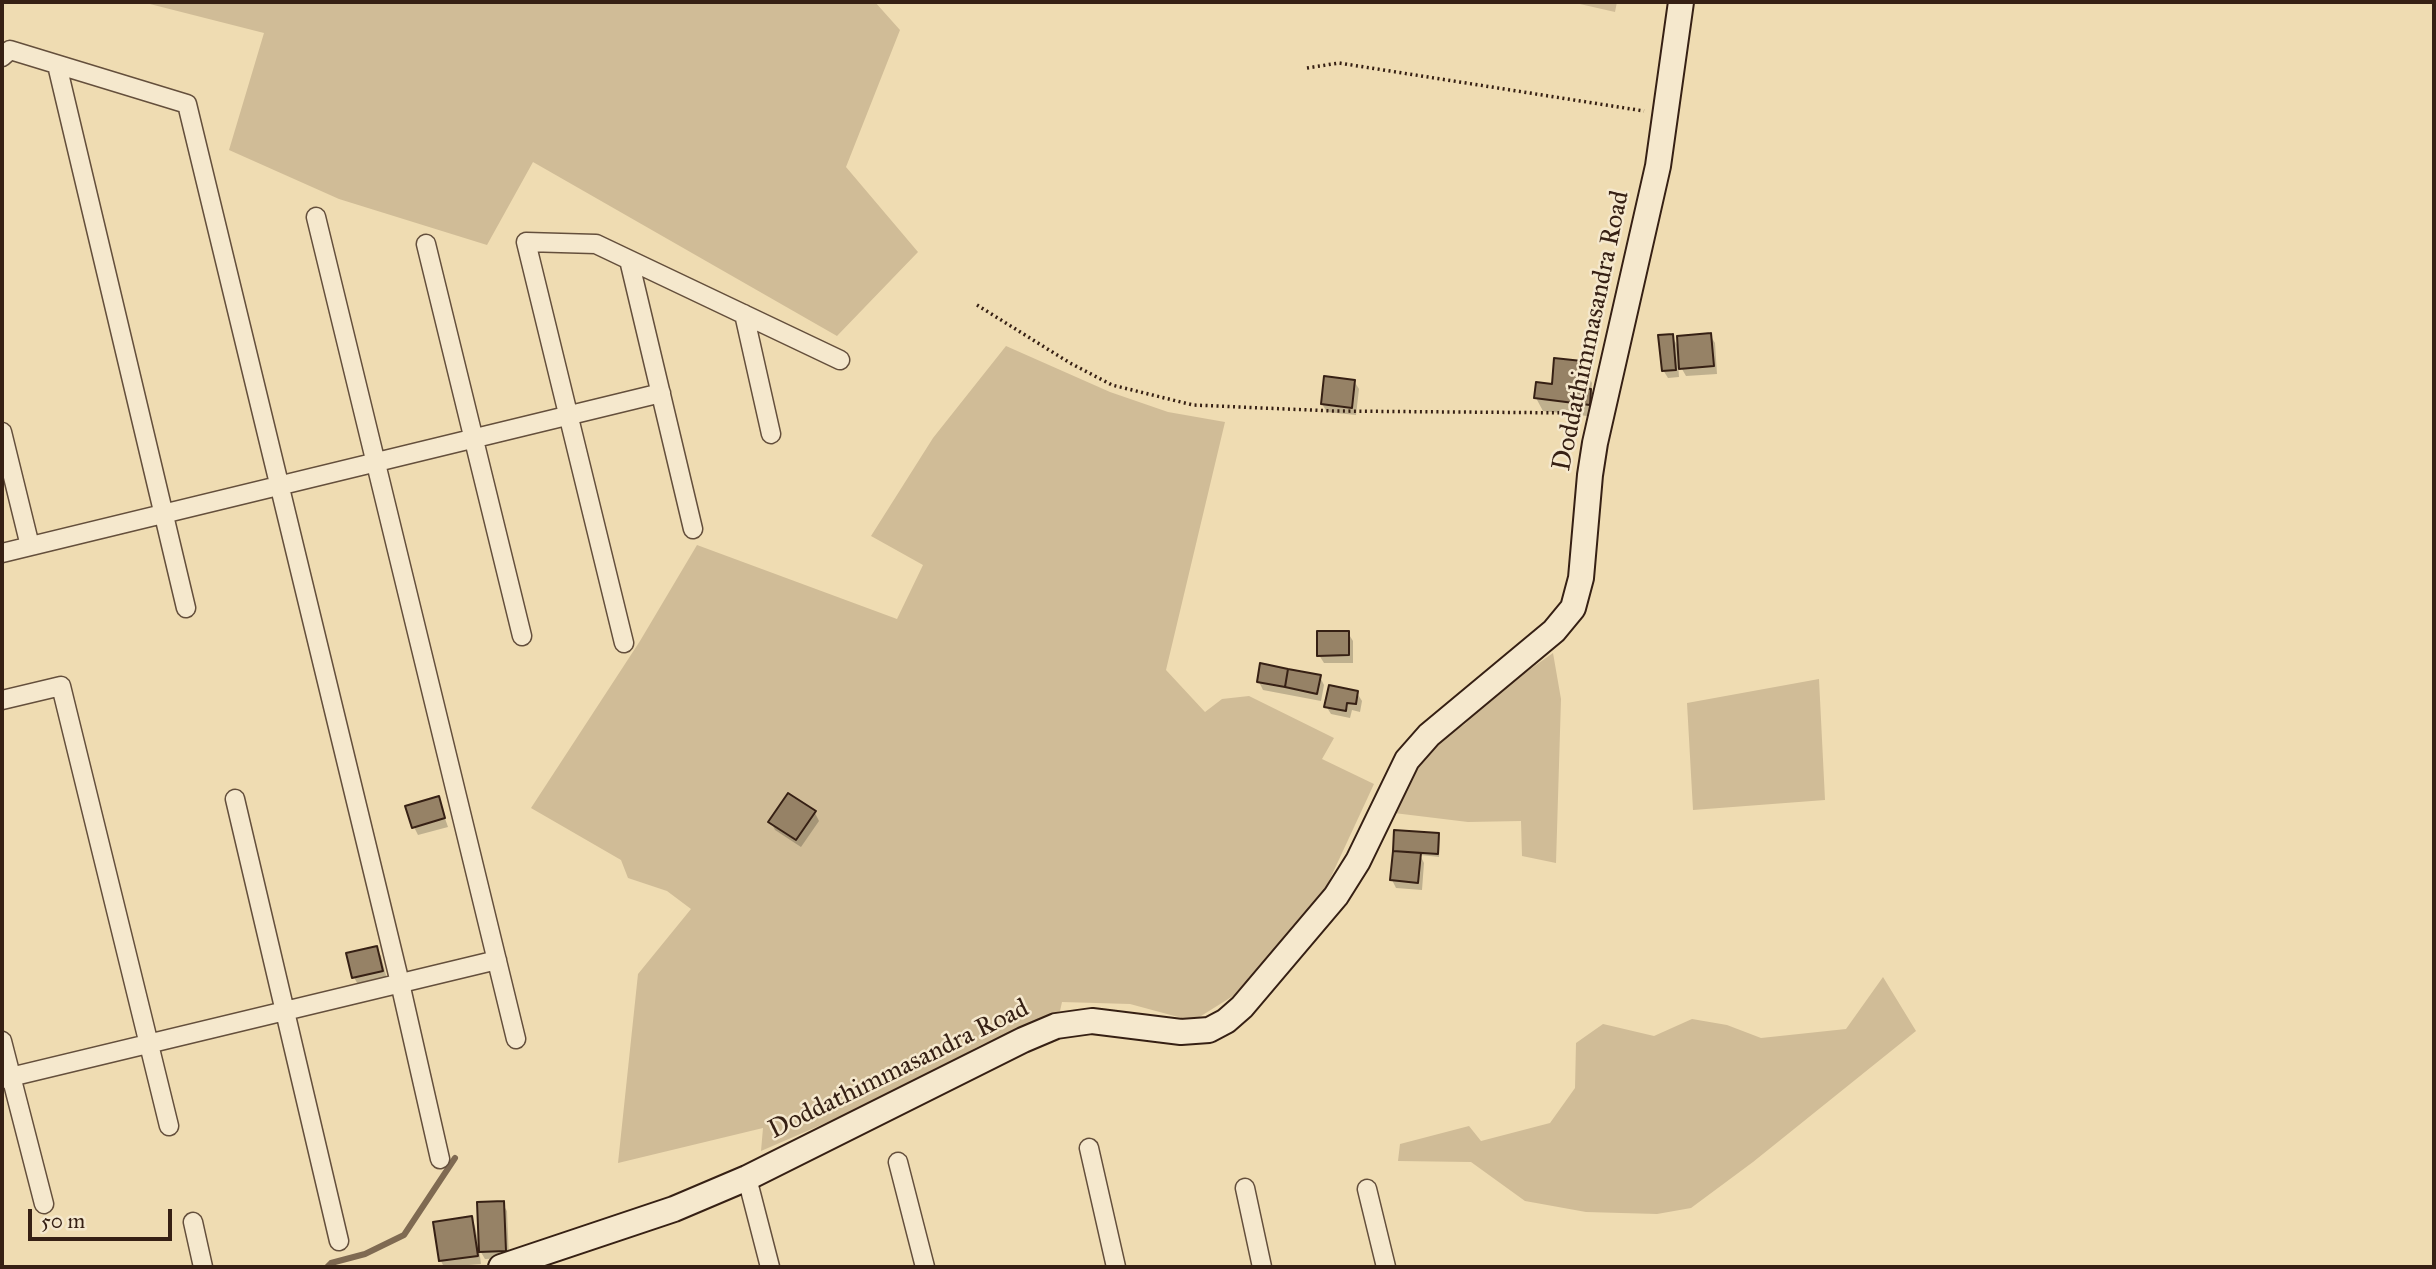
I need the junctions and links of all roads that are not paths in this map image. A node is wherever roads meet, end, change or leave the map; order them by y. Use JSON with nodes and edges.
{"nodes":[{"id":1,"x":1681,"y":2,"type":"edge"},
{"id":2,"x":2,"y":57,"type":"edge"},
{"id":3,"x":57,"y":65,"type":"junction"},
{"id":4,"x":316,"y":217,"type":"dead end"},
{"id":5,"x":426,"y":244,"type":"dead end"},
{"id":6,"x":629,"y":260,"type":"junction"},
{"id":7,"x":744,"y":314,"type":"junction"},
{"id":8,"x":840,"y":360,"type":"dead end"},
{"id":9,"x":661,"y":393,"type":"junction"},
{"id":10,"x":569,"y":415,"type":"junction"},
{"id":11,"x":2,"y":432,"type":"edge"},
{"id":12,"x":771,"y":435,"type":"dead end"},
{"id":13,"x":474,"y":438,"type":"junction"},
{"id":14,"x":375,"y":462,"type":"junction"},
{"id":15,"x":279,"y":485,"type":"junction"},
{"id":16,"x":164,"y":514,"type":"junction"},
{"id":17,"x":693,"y":529,"type":"dead end"},
{"id":18,"x":30,"y":547,"type":"junction"},
{"id":19,"x":2,"y":553,"type":"edge"},
{"id":20,"x":186,"y":608,"type":"dead end"},
{"id":21,"x":522,"y":636,"type":"dead end"},
{"id":22,"x":624,"y":643,"type":"dead end"},
{"id":23,"x":2,"y":700,"type":"edge"},
{"id":24,"x":235,"y":799,"type":"dead end"},
{"id":25,"x":497,"y":960,"type":"junction"},
{"id":26,"x":400,"y":984,"type":"junction"},
{"id":27,"x":285,"y":1011,"type":"junction"},
{"id":28,"x":516,"y":1039,"type":"dead end"},
{"id":29,"x":2,"y":1041,"type":"edge"},
{"id":30,"x":148,"y":1044,"type":"junction"},
{"id":31,"x":6,"y":1078,"type":"edge"},
{"id":32,"x":169,"y":1126,"type":"dead end"},
{"id":33,"x":1089,"y":1148,"type":"dead end"},
{"id":34,"x":440,"y":1159,"type":"dead end"},
{"id":35,"x":898,"y":1162,"type":"dead end"},
{"id":36,"x":747,"y":1178,"type":"junction"},
{"id":37,"x":1245,"y":1188,"type":"dead end"},
{"id":38,"x":1367,"y":1189,"type":"dead end"},
{"id":39,"x":44,"y":1204,"type":"dead end"},
{"id":40,"x":193,"y":1222,"type":"dead end"},
{"id":41,"x":339,"y":1241,"type":"dead end"},
{"id":42,"x":203,"y":1267,"type":"edge"},
{"id":43,"x":501,"y":1267,"type":"edge"},
{"id":44,"x":770,"y":1267,"type":"edge"},
{"id":45,"x":925,"y":1267,"type":"edge"},
{"id":46,"x":1116,"y":1267,"type":"edge"},
{"id":47,"x":1262,"y":1267,"type":"edge"},
{"id":48,"x":1386,"y":1267,"type":"edge"}],
"edges":[{"from":1,"to":36,"type":"street","name":"Doddathimmasandra Road"},
{"from":2,"to":3,"type":"street"},
{"from":3,"to":15,"type":"street"},
{"from":3,"to":16,"type":"street"},
{"from":4,"to":14,"type":"street"},
{"from":5,"to":13,"type":"street"},
{"from":6,"to":7,"type":"street"},
{"from":6,"to":9,"type":"street"},
{"from":6,"to":10,"type":"street"},
{"from":7,"to":8,"type":"street"},
{"from":7,"to":12,"type":"street"},
{"from":9,"to":10,"type":"street"},
{"from":9,"to":17,"type":"street"},
{"from":10,"to":13,"type":"street"},
{"from":10,"to":22,"type":"street"},
{"from":11,"to":18,"type":"street"},
{"from":13,"to":14,"type":"street"},
{"from":13,"to":21,"type":"street"},
{"from":14,"to":15,"type":"street"},
{"from":14,"to":25,"type":"street"},
{"from":15,"to":16,"type":"street"},
{"from":15,"to":26,"type":"street"},
{"from":16,"to":18,"type":"street"},
{"from":16,"to":20,"type":"street"},
{"from":18,"to":19,"type":"street"},
{"from":23,"to":30,"type":"street"},
{"from":24,"to":27,"type":"street"},
{"from":25,"to":26,"type":"street"},
{"from":25,"to":28,"type":"street"},
{"from":26,"to":27,"type":"street"},
{"from":26,"to":34,"type":"street"},
{"from":27,"to":30,"type":"street"},
{"from":27,"to":41,"type":"street"},
{"from":29,"to":31,"type":"street"},
{"from":30,"to":31,"type":"street"},
{"from":30,"to":32,"type":"street"},
{"from":31,"to":39,"type":"street"},
{"from":33,"to":46,"type":"street"},
{"from":35,"to":45,"type":"street"},
{"from":36,"to":43,"type":"street","name":"Doddathimmasandra Road"},
{"from":36,"to":44,"type":"street"},
{"from":37,"to":47,"type":"street"},
{"from":38,"to":48,"type":"street"},
{"from":40,"to":42,"type":"street"}]}
